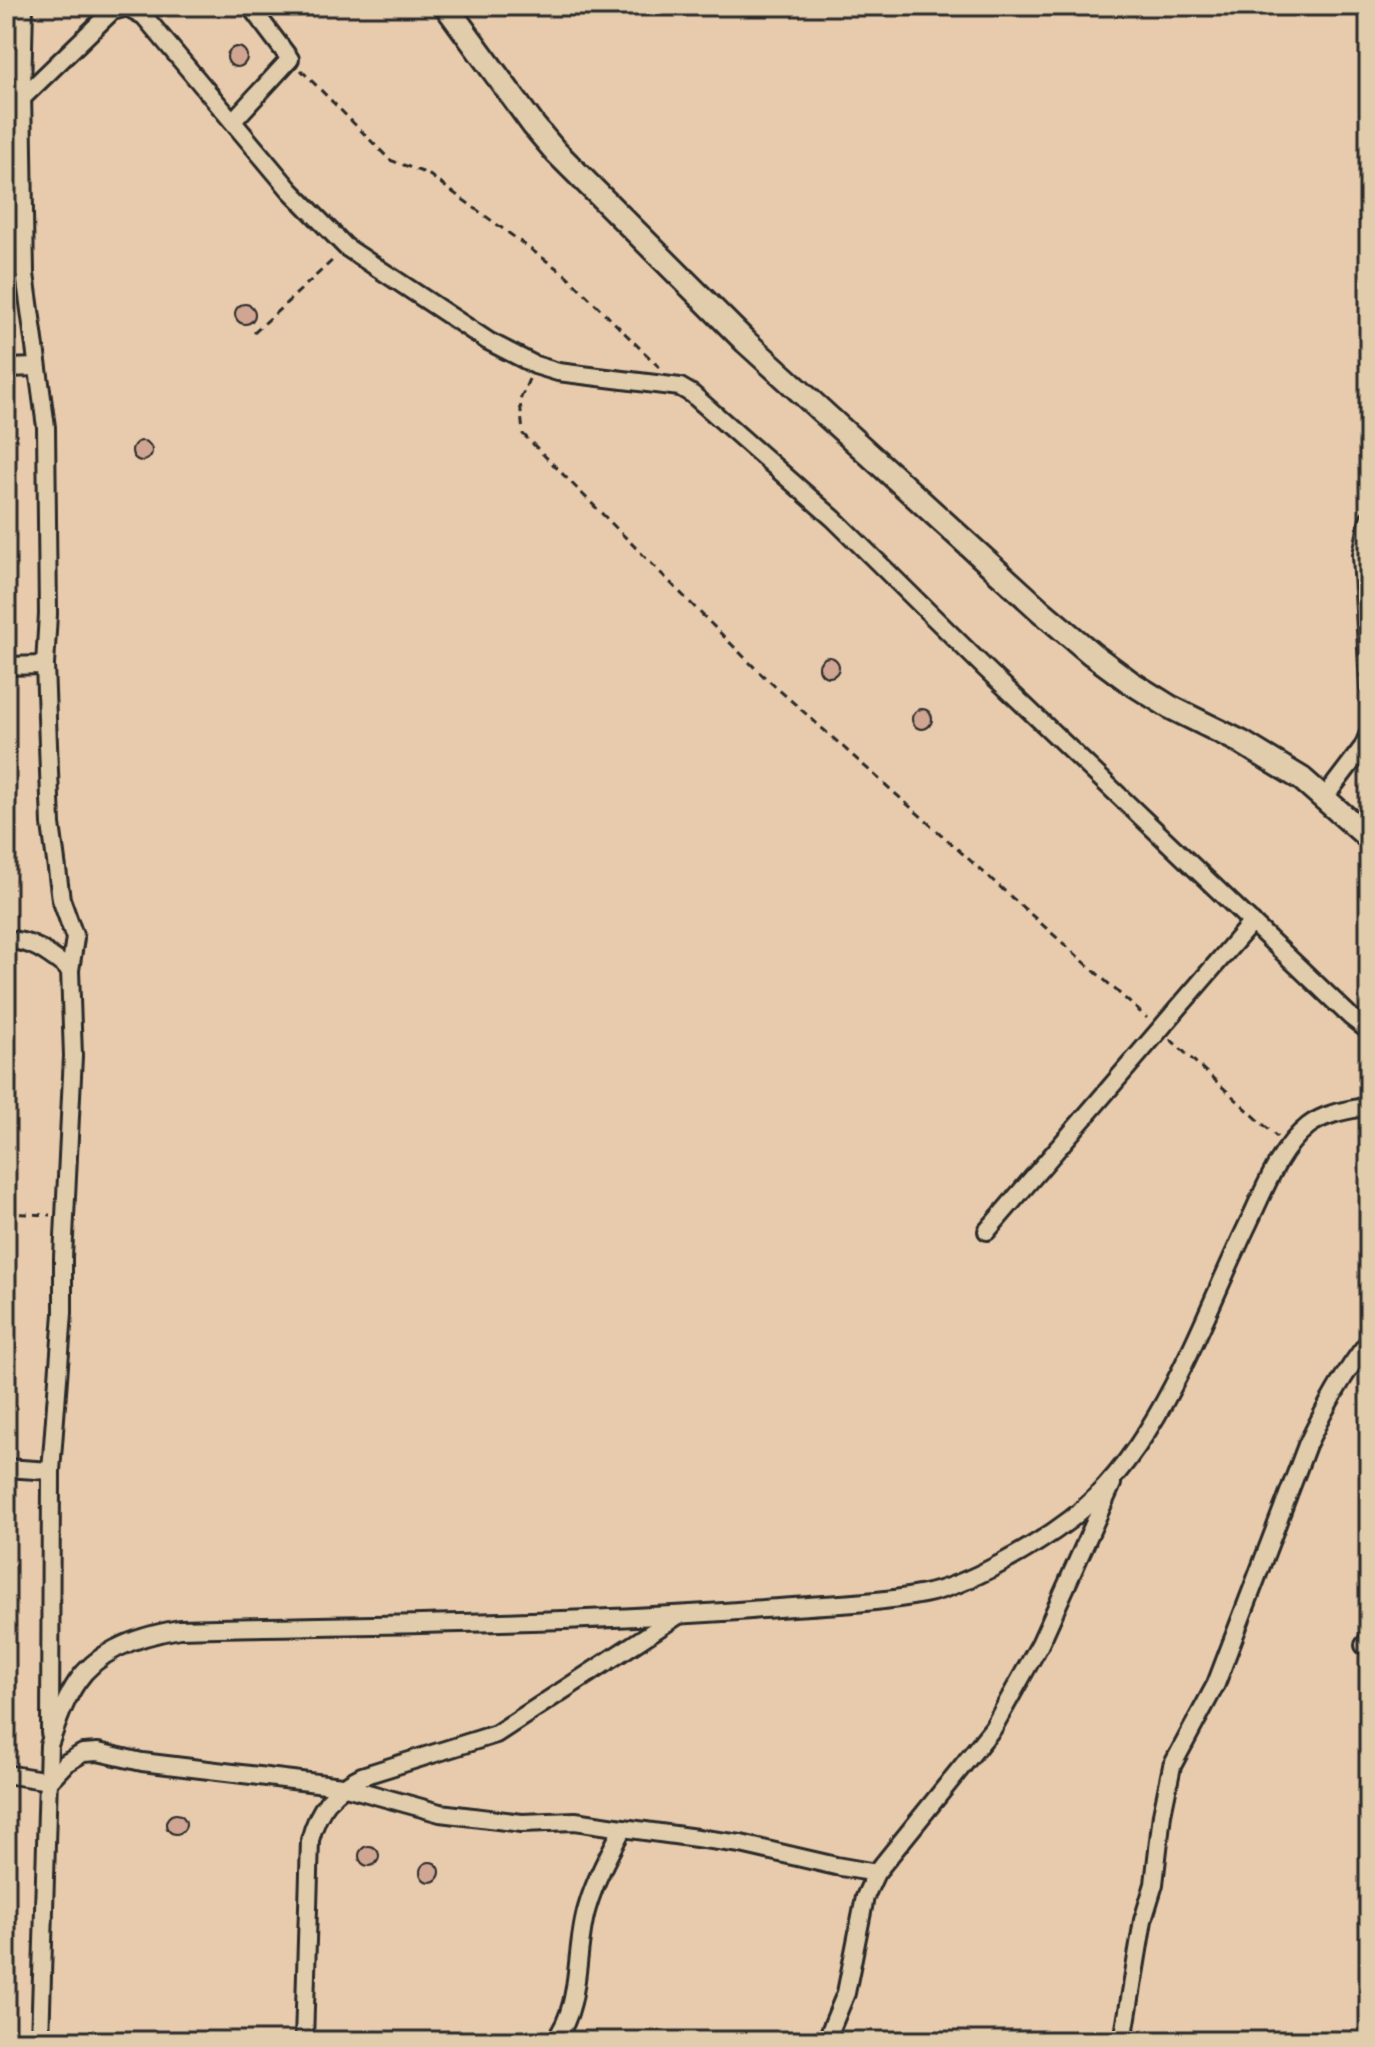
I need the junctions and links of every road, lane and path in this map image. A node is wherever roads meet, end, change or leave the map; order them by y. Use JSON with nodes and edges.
{"nodes":[{"id":1,"x":24,"y":6,"type":"edge"},
{"id":2,"x":250,"y":6,"type":"edge"},
{"id":3,"x":446,"y":6,"type":"edge"},
{"id":4,"x":290,"y":59,"type":"junction"},
{"id":5,"x":17,"y":92,"type":"edge"},
{"id":6,"x":233,"y":121,"type":"junction"},
{"id":7,"x":346,"y":247,"type":"junction"},
{"id":8,"x":254,"y":333,"type":"dead end"},
{"id":9,"x":535,"y":365,"type":"junction"},
{"id":10,"x":37,"y":367,"type":"junction"},
{"id":11,"x":6,"y":368,"type":"edge"},
{"id":12,"x":680,"y":387,"type":"junction"},
{"id":13,"x":1369,"y":519,"type":"edge"},
{"id":14,"x":45,"y":665,"type":"junction"},
{"id":15,"x":6,"y":666,"type":"edge"},
{"id":16,"x":1369,"y":687,"type":"edge"},
{"id":17,"x":1369,"y":733,"type":"edge"},
{"id":18,"x":1325,"y":797,"type":"junction"},
{"id":19,"x":1369,"y":838,"type":"edge"},
{"id":20,"x":1252,"y":922,"type":"junction"},
{"id":21,"x":6,"y":940,"type":"edge"},
{"id":22,"x":70,"y":970,"type":"junction"},
{"id":23,"x":1160,"y":1029,"type":"junction"},
{"id":24,"x":1369,"y":1031,"type":"edge"},
{"id":25,"x":1369,"y":1106,"type":"edge"},
{"id":26,"x":1288,"y":1148,"type":"junction"},
{"id":27,"x":6,"y":1213,"type":"edge"},
{"id":28,"x":66,"y":1216,"type":"junction"},
{"id":29,"x":987,"y":1231,"type":"dead end"},
{"id":30,"x":1369,"y":1341,"type":"edge"},
{"id":31,"x":6,"y":1468,"type":"edge"},
{"id":32,"x":51,"y":1471,"type":"junction"},
{"id":33,"x":1115,"y":1477,"type":"junction"},
{"id":34,"x":678,"y":1615,"type":"junction"},
{"id":35,"x":49,"y":1745,"type":"junction"},
{"id":36,"x":6,"y":1774,"type":"edge"},
{"id":37,"x":49,"y":1781,"type":"junction"},
{"id":38,"x":342,"y":1786,"type":"junction"},
{"id":39,"x":623,"y":1828,"type":"junction"},
{"id":40,"x":876,"y":1873,"type":"junction"},
{"id":41,"x":40,"y":2041,"type":"edge"},
{"id":42,"x":304,"y":2041,"type":"edge"},
{"id":43,"x":554,"y":2041,"type":"edge"},
{"id":44,"x":826,"y":2041,"type":"edge"},
{"id":45,"x":1123,"y":2041,"type":"edge"}],
"edges":[{"from":1,"to":5,"type":"street"},
{"from":2,"to":4,"type":"street"},
{"from":3,"to":18,"type":"street"},
{"from":4,"to":6,"type":"street"},
{"from":4,"to":12,"type":"path"},
{"from":5,"to":6,"type":"street"},
{"from":5,"to":10,"type":"street"},
{"from":6,"to":7,"type":"street"},
{"from":7,"to":8,"type":"path"},
{"from":7,"to":9,"type":"street"},
{"from":9,"to":12,"type":"street"},
{"from":9,"to":23,"type":"path"},
{"from":10,"to":11,"type":"street"},
{"from":10,"to":14,"type":"street"},
{"from":12,"to":20,"type":"street"},
{"from":13,"to":16,"type":"street"},
{"from":14,"to":15,"type":"street"},
{"from":14,"to":22,"type":"street"},
{"from":17,"to":18,"type":"street"},
{"from":18,"to":19,"type":"street"},
{"from":20,"to":23,"type":"street"},
{"from":20,"to":24,"type":"street"},
{"from":21,"to":22,"type":"street"},
{"from":22,"to":28,"type":"street"},
{"from":23,"to":26,"type":"path"},
{"from":23,"to":29,"type":"street"},
{"from":25,"to":26,"type":"street"},
{"from":26,"to":33,"type":"street"},
{"from":27,"to":28,"type":"path"},
{"from":28,"to":32,"type":"street"},
{"from":30,"to":45,"type":"street"},
{"from":31,"to":32,"type":"street"},
{"from":32,"to":35,"type":"street"},
{"from":33,"to":34,"type":"street"},
{"from":33,"to":40,"type":"street"},
{"from":34,"to":35,"type":"street"},
{"from":34,"to":38,"type":"street"},
{"from":35,"to":37,"type":"street"},
{"from":36,"to":37,"type":"street"},
{"from":37,"to":38,"type":"street"},
{"from":37,"to":41,"type":"street"},
{"from":38,"to":39,"type":"street"},
{"from":38,"to":42,"type":"street"},
{"from":39,"to":40,"type":"street"},
{"from":39,"to":43,"type":"street"},
{"from":40,"to":44,"type":"street"}]}
